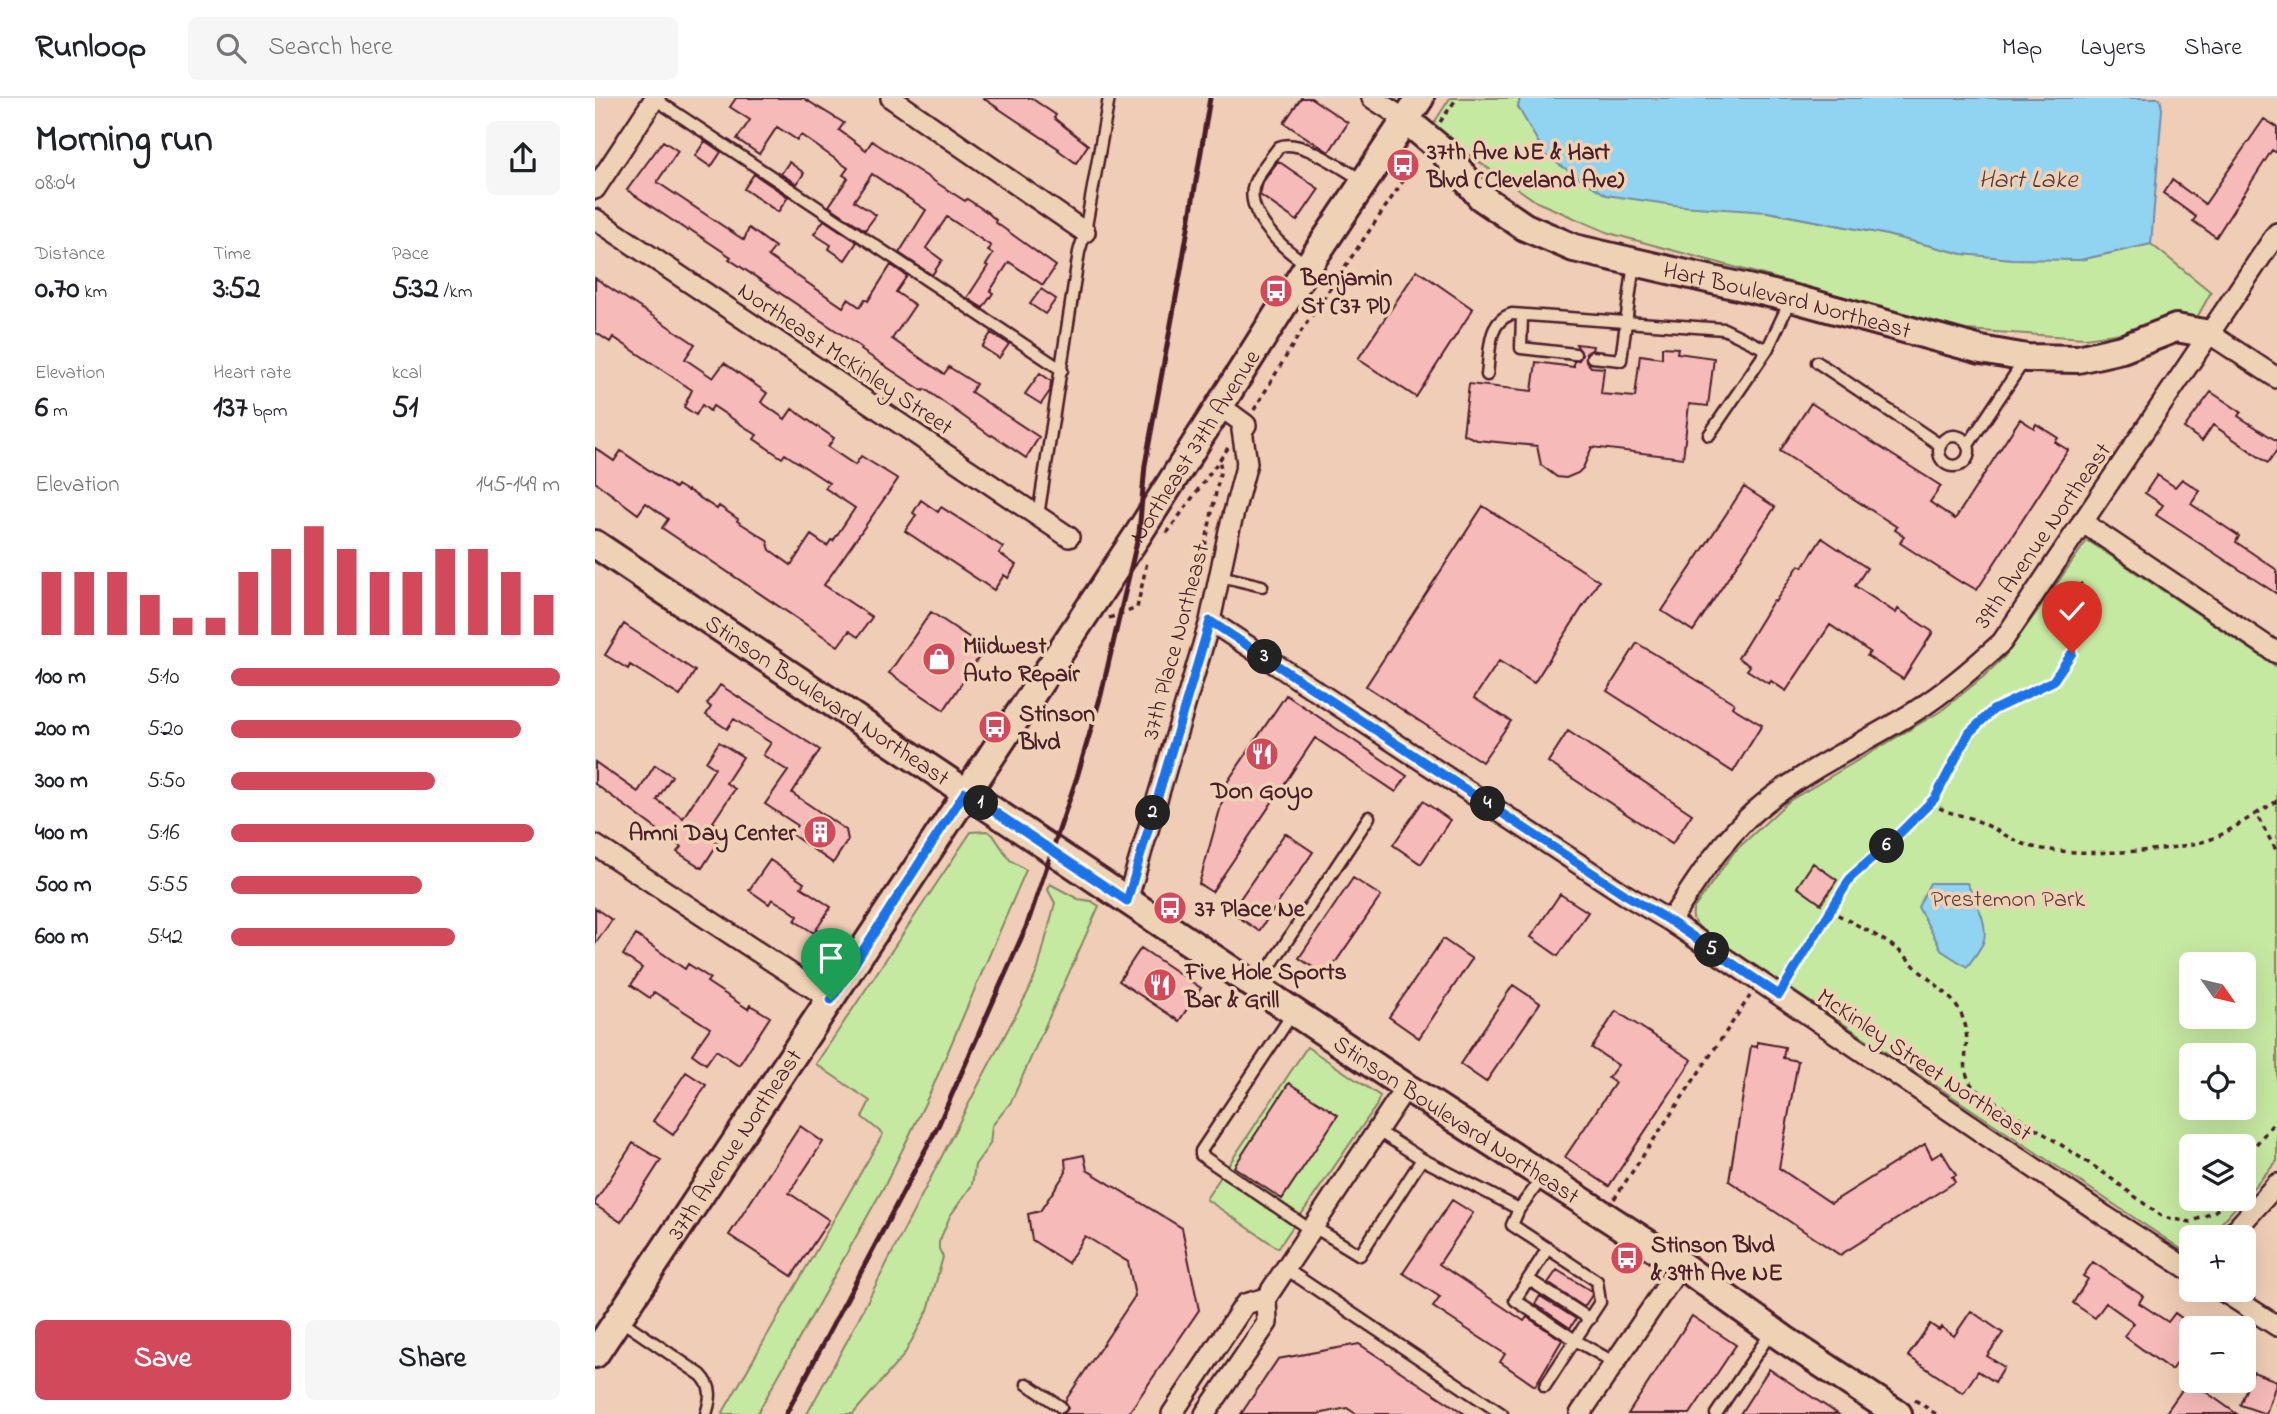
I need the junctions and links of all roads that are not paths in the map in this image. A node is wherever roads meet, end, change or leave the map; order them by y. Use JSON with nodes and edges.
{"nodes":[{"id":1,"x":655,"y":98,"type":"edge"},
{"id":2,"x":891,"y":98,"type":"edge"},
{"id":3,"x":1109,"y":98,"type":"edge"},
{"id":4,"x":1372,"y":98,"type":"edge"},
{"id":5,"x":1413,"y":109,"type":"edge"},
{"id":6,"x":1363,"y":181,"type":"junction"},
{"id":7,"x":595,"y":189,"type":"edge"},
{"id":8,"x":595,"y":219,"type":"edge"},
{"id":9,"x":1085,"y":232,"type":"junction"},
{"id":10,"x":2277,"y":233,"type":"edge"},
{"id":11,"x":1634,"y":262,"type":"junction"},
{"id":12,"x":1308,"y":266,"type":"junction"},
{"id":13,"x":1791,"y":298,"type":"junction"},
{"id":14,"x":1522,"y":315,"type":"junction"},
{"id":15,"x":1626,"y":322,"type":"junction"},
{"id":16,"x":2210,"y":334,"type":"junction"},
{"id":17,"x":1767,"y":350,"type":"junction"},
{"id":18,"x":1575,"y":354,"type":"dead end"},
{"id":19,"x":1592,"y":357,"type":"dead end"},
{"id":20,"x":2027,"y":358,"type":"junction"},
{"id":21,"x":1817,"y":362,"type":"dead end"},
{"id":22,"x":1062,"y":370,"type":"junction"},
{"id":23,"x":1487,"y":375,"type":"dead end"},
{"id":24,"x":2277,"y":378,"type":"edge"},
{"id":25,"x":1220,"y":406,"type":"junction"},
{"id":26,"x":1709,"y":435,"type":"dead end"},
{"id":27,"x":1940,"y":445,"type":"junction"},
{"id":28,"x":1968,"y":445,"type":"junction"},
{"id":29,"x":1038,"y":516,"type":"junction"},
{"id":30,"x":2082,"y":522,"type":"junction"},
{"id":31,"x":1069,"y":537,"type":"dead end"},
{"id":32,"x":595,"y":544,"type":"edge"},
{"id":33,"x":1220,"y":576,"type":"junction"},
{"id":34,"x":1262,"y":586,"type":"dead end"},
{"id":35,"x":1210,"y":621,"type":"junction"},
{"id":36,"x":2277,"y":653,"type":"edge"},
{"id":37,"x":965,"y":792,"type":"junction"},
{"id":38,"x":1369,"y":817,"type":"dead end"},
{"id":39,"x":595,"y":845,"type":"edge"},
{"id":40,"x":1127,"y":901,"type":"junction"},
{"id":41,"x":1670,"y":921,"type":"junction"},
{"id":42,"x":1256,"y":987,"type":"junction"},
{"id":43,"x":831,"y":1000,"type":"junction"},
{"id":44,"x":1294,"y":1012,"type":"junction"},
{"id":45,"x":1406,"y":1087,"type":"junction"},
{"id":46,"x":1378,"y":1132,"type":"junction"},
{"id":47,"x":1422,"y":1159,"type":"junction"},
{"id":48,"x":1544,"y":1176,"type":"junction"},
{"id":49,"x":2277,"y":1184,"type":"edge"},
{"id":50,"x":1519,"y":1209,"type":"junction"},
{"id":51,"x":2240,"y":1225,"type":"edge"},
{"id":52,"x":1313,"y":1229,"type":"junction"},
{"id":53,"x":1548,"y":1248,"type":"junction"},
{"id":54,"x":2179,"y":1262,"type":"edge"},
{"id":55,"x":1681,"y":1265,"type":"junction"},
{"id":56,"x":1286,"y":1269,"type":"junction"},
{"id":57,"x":1528,"y":1279,"type":"junction"},
{"id":58,"x":1266,"y":1298,"type":"junction"},
{"id":59,"x":2240,"y":1302,"type":"edge"},
{"id":60,"x":618,"y":1319,"type":"junction"},
{"id":61,"x":1590,"y":1319,"type":"junction"},
{"id":62,"x":2277,"y":1325,"type":"edge"},
{"id":63,"x":1772,"y":1331,"type":"junction"},
{"id":64,"x":1575,"y":1340,"type":"junction"},
{"id":65,"x":595,"y":1354,"type":"edge"},
{"id":66,"x":1615,"y":1363,"type":"junction"},
{"id":67,"x":1027,"y":1384,"type":"dead end"},
{"id":68,"x":1545,"y":1385,"type":"dead end"},
{"id":69,"x":1061,"y":1407,"type":"dead end"},
{"id":70,"x":706,"y":1414,"type":"edge"},
{"id":71,"x":1172,"y":1414,"type":"edge"},
{"id":72,"x":1205,"y":1414,"type":"edge"},
{"id":73,"x":1502,"y":1414,"type":"edge"},
{"id":74,"x":1580,"y":1414,"type":"edge"},
{"id":75,"x":1716,"y":1414,"type":"edge"},
{"id":76,"x":1898,"y":1414,"type":"edge"}],
"edges":[{"from":1,"to":7,"type":"street"},
{"from":1,"to":22,"type":"lane"},
{"from":2,"to":9,"type":"street"},
{"from":3,"to":9,"type":"lane"},
{"from":4,"to":5,"type":"street"},
{"from":5,"to":6,"type":"street","name":"Northeast 37th Avenue"},
{"from":5,"to":11,"type":"street","name":"Hart Boulevard Northeast"},
{"from":6,"to":12,"type":"street","name":"Northeast 37th Avenue"},
{"from":6,"to":12,"type":"lane"},
{"from":8,"to":29,"type":"street","name":"Northeast McKinley Street"},
{"from":9,"to":22,"type":"lane"},
{"from":10,"to":16,"type":"street","name":"39th Avenue Northeast"},
{"from":11,"to":13,"type":"street","name":"Hart Boulevard Northeast"},
{"from":11,"to":15,"type":"lane"},
{"from":12,"to":25,"type":"street","name":"Northeast 37th Avenue"},
{"from":13,"to":17,"type":"lane"},
{"from":13,"to":20,"type":"street","name":"Hart Boulevard Northeast"},
{"from":14,"to":15,"type":"lane"},
{"from":14,"to":18,"type":"lane"},
{"from":14,"to":23,"type":"lane"},
{"from":15,"to":17,"type":"lane"},
{"from":15,"to":19,"type":"lane"},
{"from":16,"to":20,"type":"street","name":"Hart Boulevard Northeast"},
{"from":16,"to":24,"type":"street"},
{"from":16,"to":30,"type":"street","name":"39th Avenue Northeast"},
{"from":17,"to":26,"type":"lane"},
{"from":20,"to":28,"type":"lane"},
{"from":21,"to":27,"type":"lane"},
{"from":22,"to":29,"type":"lane"},
{"from":25,"to":33,"type":"street","name":"37th Place Northeast"},
{"from":25,"to":37,"type":"street","name":"Northeast 37th Avenue"},
{"from":27,"to":28,"type":"lane"},
{"from":27,"to":28,"type":"lane"},
{"from":29,"to":31,"type":"street","name":"Northeast McKinley Street"},
{"from":30,"to":36,"type":"street"},
{"from":30,"to":41,"type":"street","name":"39th Avenue Northeast"},
{"from":32,"to":37,"type":"street","name":"Stinson Boulevard Northeast"},
{"from":33,"to":34,"type":"lane"},
{"from":33,"to":35,"type":"street","name":"37th Place Northeast"},
{"from":35,"to":40,"type":"street","name":"37th Place Northeast"},
{"from":35,"to":41,"type":"street","name":"McKinley Street Northeast"},
{"from":37,"to":40,"type":"street","name":"Stinson Boulevard Northeast"},
{"from":37,"to":43,"type":"street","name":"37th Avenue Northeast"},
{"from":38,"to":42,"type":"lane"},
{"from":39,"to":43,"type":"street"},
{"from":40,"to":42,"type":"street","name":"Stinson Boulevard Northeast"},
{"from":41,"to":54,"type":"street","name":"McKinley Street Northeast"},
{"from":42,"to":44,"type":"street","name":"Stinson Boulevard Northeast"},
{"from":43,"to":60,"type":"street","name":"37th Avenue Northeast"},
{"from":44,"to":45,"type":"street","name":"Stinson Boulevard Northeast"},
{"from":44,"to":52,"type":"lane"},
{"from":45,"to":46,"type":"street"},
{"from":45,"to":48,"type":"street","name":"Stinson Boulevard Northeast"},
{"from":46,"to":47,"type":"lane"},
{"from":46,"to":52,"type":"street"},
{"from":47,"to":50,"type":"lane"},
{"from":47,"to":52,"type":"lane"},
{"from":48,"to":50,"type":"lane"},
{"from":48,"to":55,"type":"street","name":"Stinson Boulevard Northeast"},
{"from":49,"to":51,"type":"street"},
{"from":50,"to":53,"type":"lane"},
{"from":52,"to":56,"type":"street"},
{"from":53,"to":57,"type":"lane"},
{"from":53,"to":61,"type":"lane"},
{"from":55,"to":63,"type":"street","name":"Stinson Boulevard Northeast"},
{"from":55,"to":66,"type":"street"},
{"from":56,"to":58,"type":"street"},
{"from":56,"to":73,"type":"lane"},
{"from":57,"to":61,"type":"lane"},
{"from":57,"to":64,"type":"lane"},
{"from":58,"to":71,"type":"street"},
{"from":58,"to":72,"type":"street"},
{"from":59,"to":62,"type":"street"},
{"from":60,"to":65,"type":"street","name":"37th Avenue Northeast"},
{"from":60,"to":70,"type":"lane"},
{"from":61,"to":64,"type":"lane"},
{"from":63,"to":75,"type":"lane"},
{"from":63,"to":76,"type":"street","name":"Stinson Boulevard Northeast"},
{"from":64,"to":66,"type":"lane"},
{"from":64,"to":68,"type":"lane"},
{"from":66,"to":74,"type":"street"},
{"from":67,"to":69,"type":"lane"}]}
